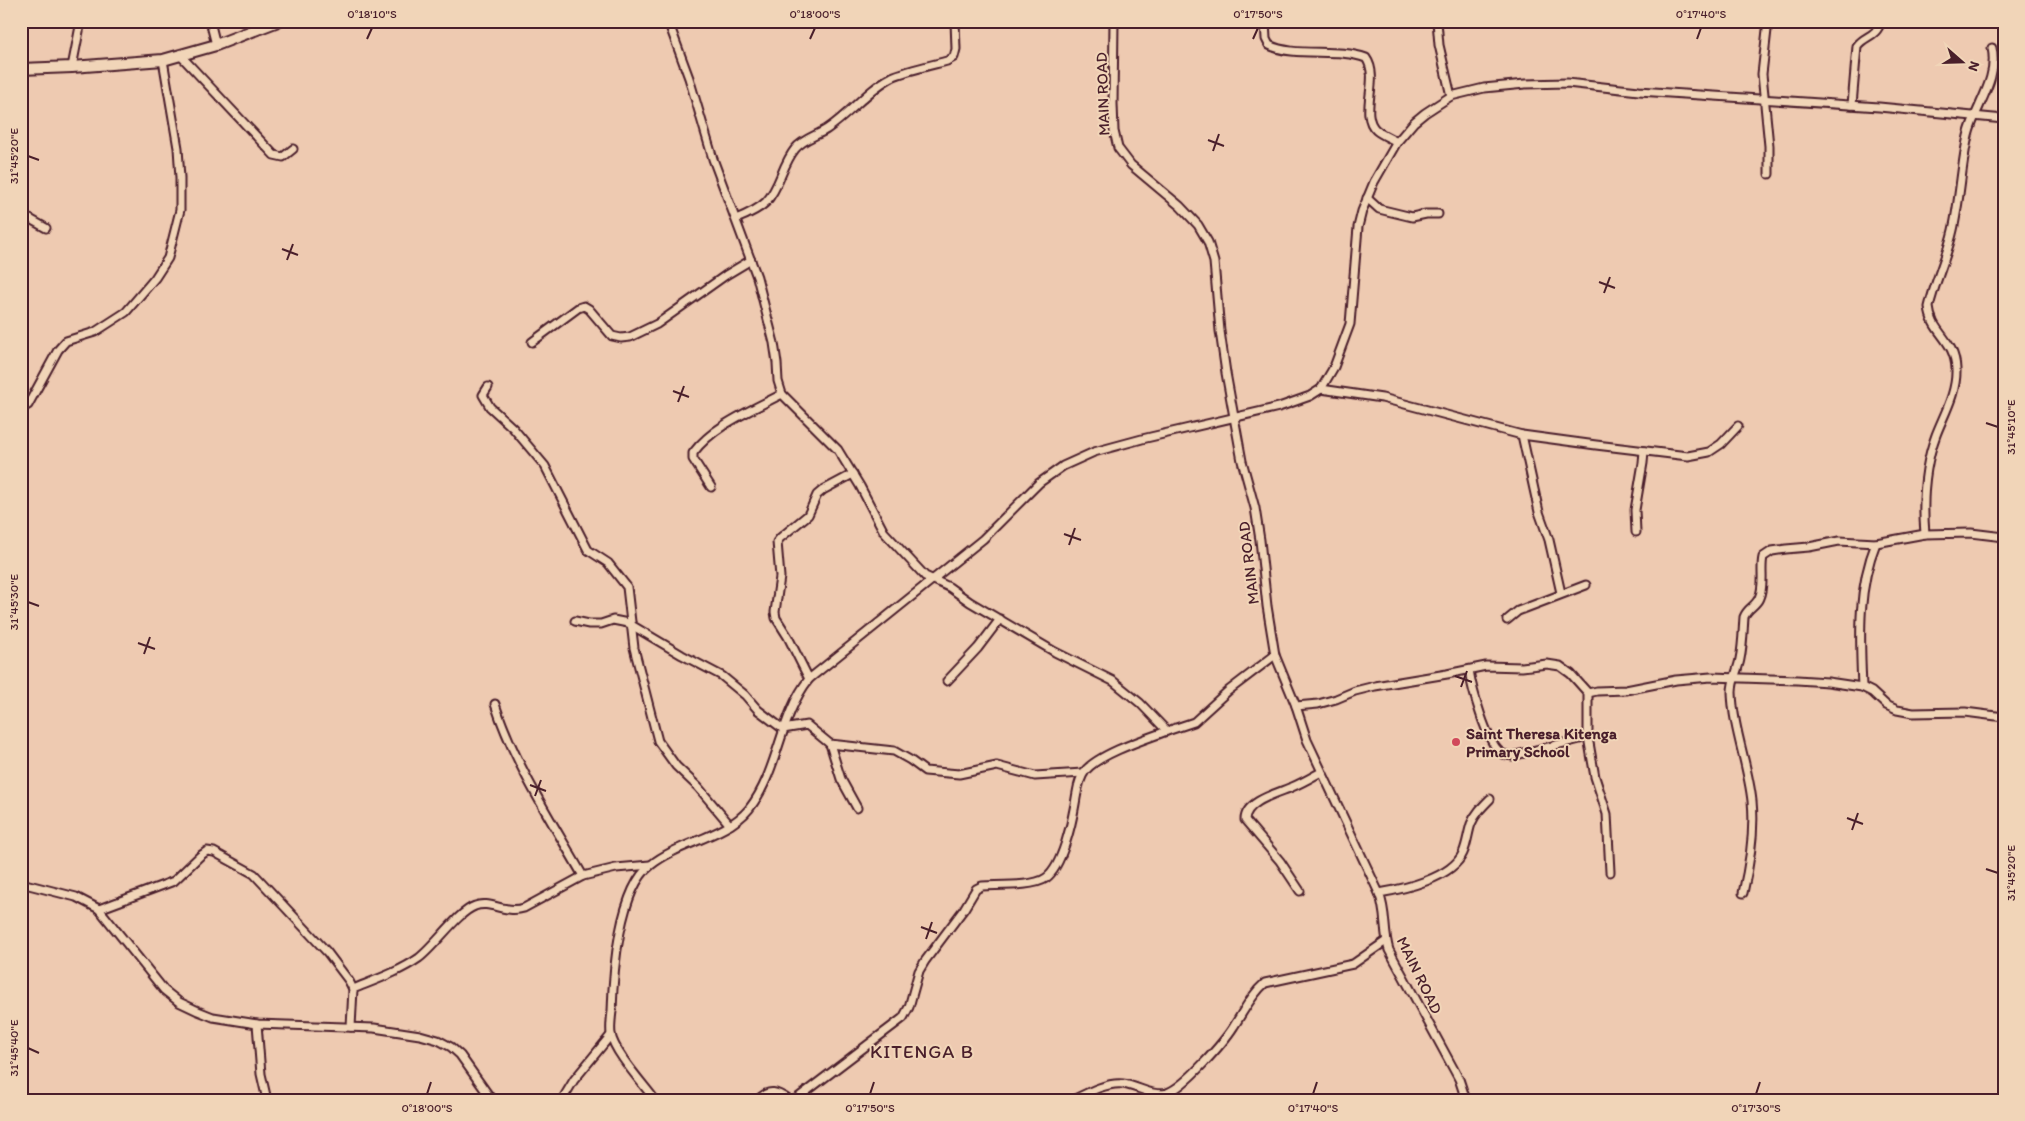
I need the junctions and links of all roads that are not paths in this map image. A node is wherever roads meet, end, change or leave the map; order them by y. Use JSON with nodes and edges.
{"nodes":[{"id":1,"x":81,"y":21,"type":"edge"},
{"id":2,"x":210,"y":21,"type":"edge"},
{"id":3,"x":278,"y":21,"type":"edge"},
{"id":4,"x":668,"y":21,"type":"edge"},
{"id":5,"x":955,"y":21,"type":"edge"},
{"id":6,"x":1114,"y":21,"type":"edge"},
{"id":7,"x":1265,"y":21,"type":"edge"},
{"id":8,"x":1437,"y":21,"type":"edge"},
{"id":9,"x":1768,"y":21,"type":"edge"},
{"id":10,"x":1881,"y":21,"type":"edge"},
{"id":11,"x":216,"y":45,"type":"junction"},
{"id":12,"x":1992,"y":48,"type":"dead end"},
{"id":13,"x":181,"y":56,"type":"junction"},
{"id":14,"x":162,"y":60,"type":"junction"},
{"id":15,"x":72,"y":67,"type":"junction"},
{"id":16,"x":21,"y":69,"type":"edge"},
{"id":17,"x":1451,"y":96,"type":"junction"},
{"id":18,"x":1764,"y":100,"type":"junction"},
{"id":19,"x":1852,"y":105,"type":"junction"},
{"id":20,"x":1974,"y":116,"type":"junction"},
{"id":21,"x":2004,"y":120,"type":"edge"},
{"id":22,"x":1397,"y":142,"type":"junction"},
{"id":23,"x":293,"y":149,"type":"dead end"},
{"id":24,"x":1769,"y":174,"type":"dead end"},
{"id":25,"x":1367,"y":198,"type":"junction"},
{"id":26,"x":1438,"y":214,"type":"dead end"},
{"id":27,"x":21,"y":217,"type":"edge"},
{"id":28,"x":736,"y":219,"type":"junction"},
{"id":29,"x":46,"y":228,"type":"dead end"},
{"id":30,"x":751,"y":260,"type":"junction"},
{"id":31,"x":532,"y":342,"type":"dead end"},
{"id":32,"x":488,"y":387,"type":"dead end"},
{"id":33,"x":1321,"y":389,"type":"junction"},
{"id":34,"x":782,"y":394,"type":"junction"},
{"id":35,"x":21,"y":409,"type":"edge"},
{"id":36,"x":1234,"y":417,"type":"junction"},
{"id":37,"x":1738,"y":426,"type":"dead end"},
{"id":38,"x":1522,"y":435,"type":"junction"},
{"id":39,"x":1644,"y":451,"type":"junction"},
{"id":40,"x":853,"y":474,"type":"junction"},
{"id":41,"x":711,"y":487,"type":"dead end"},
{"id":42,"x":1636,"y":532,"type":"dead end"},
{"id":43,"x":1925,"y":534,"type":"junction"},
{"id":44,"x":2004,"y":537,"type":"edge"},
{"id":45,"x":1876,"y":543,"type":"junction"},
{"id":46,"x":934,"y":580,"type":"junction"},
{"id":47,"x":1586,"y":585,"type":"dead end"},
{"id":48,"x":1561,"y":594,"type":"junction"},
{"id":49,"x":1000,"y":619,"type":"junction"},
{"id":50,"x":1507,"y":620,"type":"dead end"},
{"id":51,"x":575,"y":621,"type":"dead end"},
{"id":52,"x":633,"y":626,"type":"junction"},
{"id":53,"x":1276,"y":656,"type":"junction"},
{"id":54,"x":1469,"y":670,"type":"junction"},
{"id":55,"x":1735,"y":677,"type":"junction"},
{"id":56,"x":809,"y":679,"type":"junction"},
{"id":57,"x":947,"y":682,"type":"dead end"},
{"id":58,"x":1862,"y":688,"type":"junction"},
{"id":59,"x":1588,"y":693,"type":"junction"},
{"id":60,"x":494,"y":704,"type":"dead end"},
{"id":61,"x":1296,"y":706,"type":"junction"},
{"id":62,"x":2004,"y":717,"type":"edge"},
{"id":63,"x":783,"y":729,"type":"junction"},
{"id":64,"x":1167,"y":731,"type":"junction"},
{"id":65,"x":1588,"y":737,"type":"junction"},
{"id":66,"x":830,"y":744,"type":"junction"},
{"id":67,"x":1321,"y":772,"type":"junction"},
{"id":68,"x":1083,"y":773,"type":"junction"},
{"id":69,"x":1490,"y":799,"type":"dead end"},
{"id":70,"x":857,"y":808,"type":"dead end"},
{"id":71,"x":730,"y":825,"type":"junction"},
{"id":72,"x":650,"y":865,"type":"junction"},
{"id":73,"x":1610,"y":872,"type":"dead end"},
{"id":74,"x":584,"y":876,"type":"junction"},
{"id":75,"x":21,"y":883,"type":"edge"},
{"id":76,"x":1300,"y":890,"type":"dead end"},
{"id":77,"x":1379,"y":893,"type":"junction"},
{"id":78,"x":1744,"y":893,"type":"dead end"},
{"id":79,"x":99,"y":909,"type":"junction"},
{"id":80,"x":1386,"y":942,"type":"junction"},
{"id":81,"x":353,"y":990,"type":"junction"},
{"id":82,"x":257,"y":1024,"type":"junction"},
{"id":83,"x":351,"y":1027,"type":"junction"},
{"id":84,"x":611,"y":1035,"type":"junction"},
{"id":85,"x":268,"y":1100,"type":"edge"},
{"id":86,"x":492,"y":1100,"type":"edge"},
{"id":87,"x":562,"y":1100,"type":"edge"},
{"id":88,"x":655,"y":1100,"type":"edge"},
{"id":89,"x":758,"y":1100,"type":"edge"},
{"id":90,"x":790,"y":1100,"type":"edge"},
{"id":91,"x":795,"y":1100,"type":"edge"},
{"id":92,"x":1073,"y":1100,"type":"edge"},
{"id":93,"x":1466,"y":1100,"type":"edge"}],
"edges":[{"from":1,"to":15,"type":"street"},
{"from":2,"to":11,"type":"street"},
{"from":3,"to":11,"type":"main road"},
{"from":4,"to":28,"type":"street"},
{"from":5,"to":28,"type":"street"},
{"from":6,"to":36,"type":"street","name":"MAIN ROAD"},
{"from":7,"to":22,"type":"street"},
{"from":8,"to":17,"type":"street"},
{"from":9,"to":18,"type":"street"},
{"from":10,"to":19,"type":"street"},
{"from":11,"to":13,"type":"main road"},
{"from":12,"to":20,"type":"street"},
{"from":13,"to":14,"type":"main road"},
{"from":13,"to":23,"type":"street"},
{"from":14,"to":15,"type":"main road"},
{"from":14,"to":35,"type":"street"},
{"from":15,"to":16,"type":"main road"},
{"from":17,"to":18,"type":"street"},
{"from":17,"to":22,"type":"street"},
{"from":18,"to":19,"type":"street"},
{"from":18,"to":24,"type":"street"},
{"from":19,"to":20,"type":"street"},
{"from":20,"to":21,"type":"street"},
{"from":20,"to":43,"type":"street"},
{"from":22,"to":25,"type":"street"},
{"from":25,"to":26,"type":"street"},
{"from":25,"to":33,"type":"street"},
{"from":27,"to":29,"type":"street"},
{"from":28,"to":30,"type":"street"},
{"from":30,"to":31,"type":"street"},
{"from":30,"to":34,"type":"street"},
{"from":32,"to":52,"type":"street"},
{"from":33,"to":36,"type":"street"},
{"from":33,"to":38,"type":"street"},
{"from":34,"to":40,"type":"street"},
{"from":34,"to":41,"type":"street"},
{"from":36,"to":46,"type":"street"},
{"from":36,"to":53,"type":"street","name":"MAIN ROAD"},
{"from":37,"to":39,"type":"street"},
{"from":38,"to":39,"type":"street"},
{"from":38,"to":48,"type":"street"},
{"from":39,"to":42,"type":"street"},
{"from":40,"to":46,"type":"street"},
{"from":40,"to":56,"type":"street"},
{"from":43,"to":44,"type":"street"},
{"from":43,"to":45,"type":"street"},
{"from":45,"to":55,"type":"street"},
{"from":45,"to":58,"type":"street"},
{"from":46,"to":49,"type":"street"},
{"from":46,"to":56,"type":"street"},
{"from":47,"to":48,"type":"street"},
{"from":48,"to":50,"type":"street"},
{"from":49,"to":57,"type":"street"},
{"from":49,"to":64,"type":"street"},
{"from":51,"to":52,"type":"street"},
{"from":52,"to":63,"type":"street"},
{"from":52,"to":71,"type":"street"},
{"from":53,"to":61,"type":"street","name":"MAIN ROAD"},
{"from":53,"to":64,"type":"street"},
{"from":54,"to":59,"type":"street"},
{"from":54,"to":61,"type":"street"},
{"from":54,"to":65,"type":"street"},
{"from":55,"to":58,"type":"street"},
{"from":55,"to":59,"type":"street"},
{"from":55,"to":78,"type":"street"},
{"from":56,"to":63,"type":"street"},
{"from":58,"to":62,"type":"street"},
{"from":59,"to":65,"type":"street"},
{"from":60,"to":74,"type":"street"},
{"from":61,"to":67,"type":"street","name":"MAIN ROAD"},
{"from":63,"to":66,"type":"street"},
{"from":63,"to":71,"type":"street"},
{"from":64,"to":68,"type":"street"},
{"from":65,"to":73,"type":"street"},
{"from":66,"to":68,"type":"street"},
{"from":66,"to":70,"type":"street"},
{"from":67,"to":76,"type":"street"},
{"from":67,"to":77,"type":"street","name":"MAIN ROAD"},
{"from":68,"to":91,"type":"street"},
{"from":69,"to":77,"type":"street"},
{"from":71,"to":72,"type":"street"},
{"from":72,"to":74,"type":"street"},
{"from":72,"to":84,"type":"street"},
{"from":74,"to":81,"type":"street"},
{"from":75,"to":79,"type":"street"},
{"from":77,"to":80,"type":"street","name":"MAIN ROAD"},
{"from":79,"to":81,"type":"street"},
{"from":79,"to":82,"type":"street"},
{"from":80,"to":92,"type":"street"},
{"from":80,"to":93,"type":"street","name":"MAIN ROAD"},
{"from":81,"to":83,"type":"street"},
{"from":82,"to":83,"type":"street"},
{"from":82,"to":85,"type":"street"},
{"from":83,"to":86,"type":"street"},
{"from":84,"to":87,"type":"street"},
{"from":84,"to":88,"type":"street"},
{"from":89,"to":90,"type":"street"}]}
